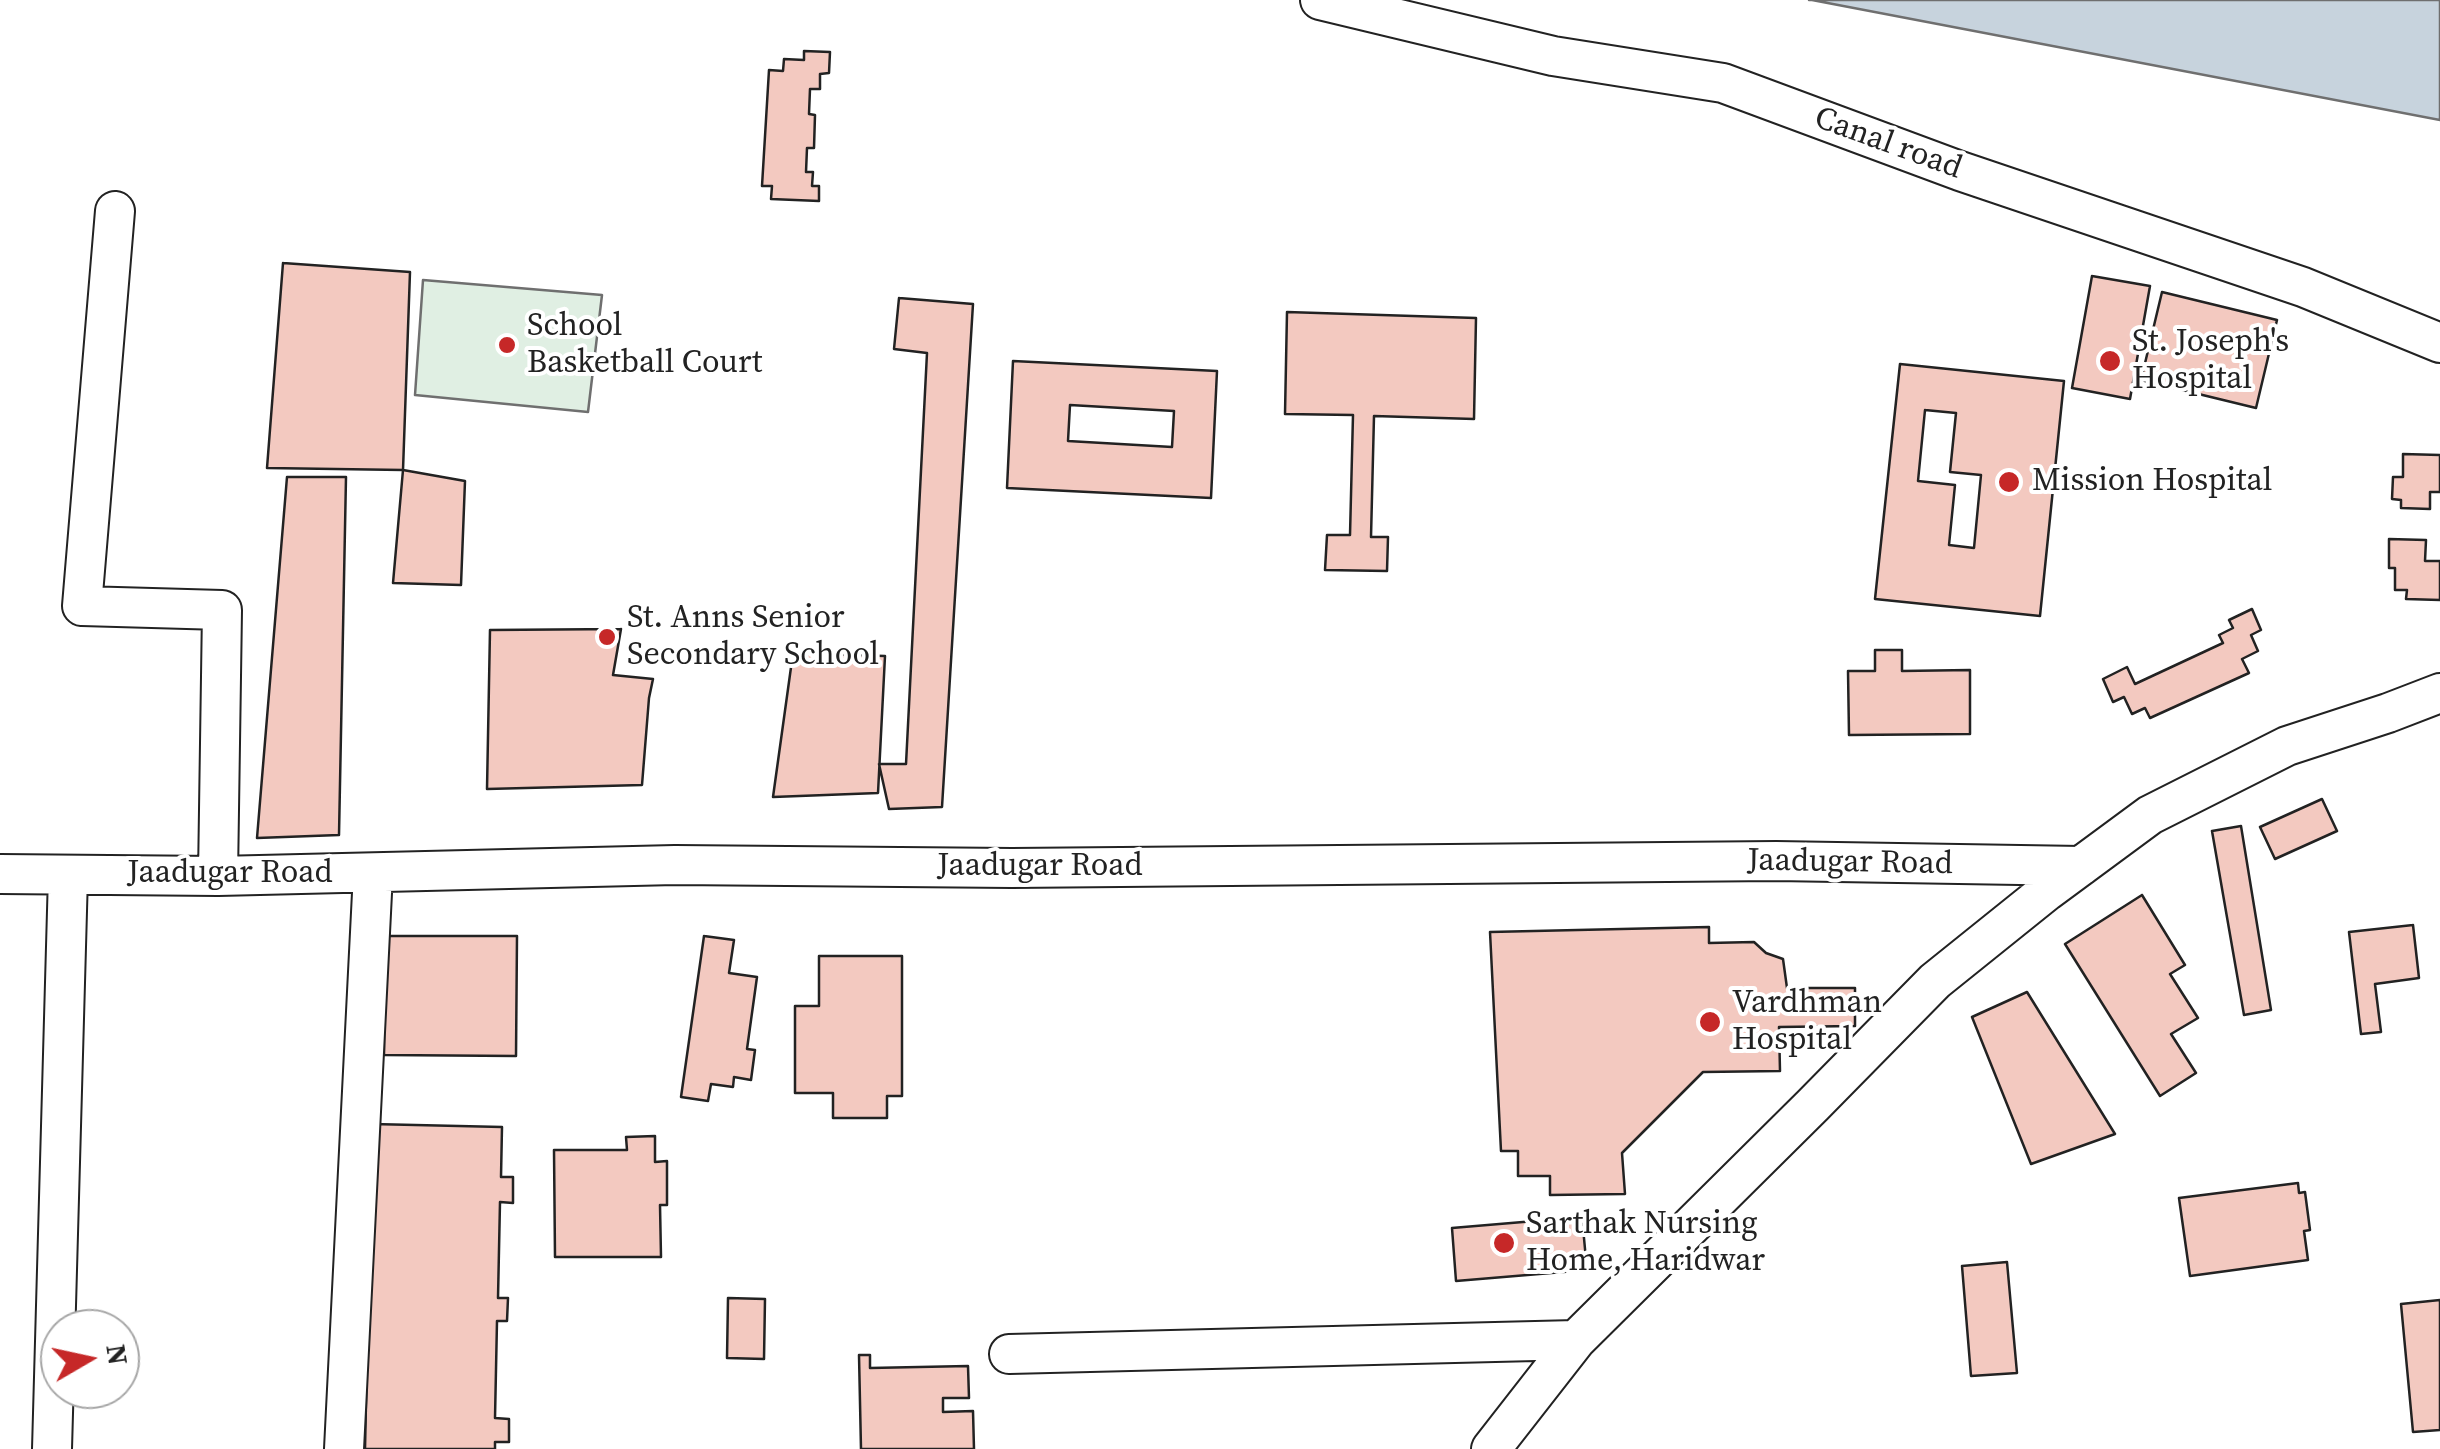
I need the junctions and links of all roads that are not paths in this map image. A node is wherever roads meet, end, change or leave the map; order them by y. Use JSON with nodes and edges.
{"nodes":[{"id":1,"x":1320,"y":0,"type":"edge"},
{"id":2,"x":115,"y":210,"type":"dead end"},
{"id":3,"x":2440,"y":342,"type":"edge"},
{"id":4,"x":2440,"y":693,"type":"edge"},
{"id":5,"x":2080,"y":866,"type":"junction"},
{"id":6,"x":373,"y":872,"type":"junction"},
{"id":7,"x":0,"y":874,"type":"edge"},
{"id":8,"x":68,"y":874,"type":"junction"},
{"id":9,"x":218,"y":876,"type":"junction"},
{"id":10,"x":1576,"y":1340,"type":"junction"},
{"id":11,"x":1009,"y":1354,"type":"dead end"},
{"id":12,"x":52,"y":1449,"type":"edge"},
{"id":13,"x":344,"y":1449,"type":"edge"},
{"id":14,"x":1491,"y":1449,"type":"edge"}],
"edges":[{"from":1,"to":3,"type":"street","name":"Canal road"},
{"from":2,"to":9,"type":"street"},
{"from":4,"to":5,"type":"street"},
{"from":5,"to":6,"type":"street","name":"Jaadugar Road"},
{"from":5,"to":10,"type":"street"},
{"from":6,"to":9,"type":"street","name":"Jaadugar Road"},
{"from":6,"to":13,"type":"street"},
{"from":7,"to":8,"type":"street","name":"Jaadugar Road"},
{"from":8,"to":9,"type":"street","name":"Jaadugar Road"},
{"from":8,"to":12,"type":"street"},
{"from":10,"to":11,"type":"street"},
{"from":10,"to":14,"type":"street"}]}
